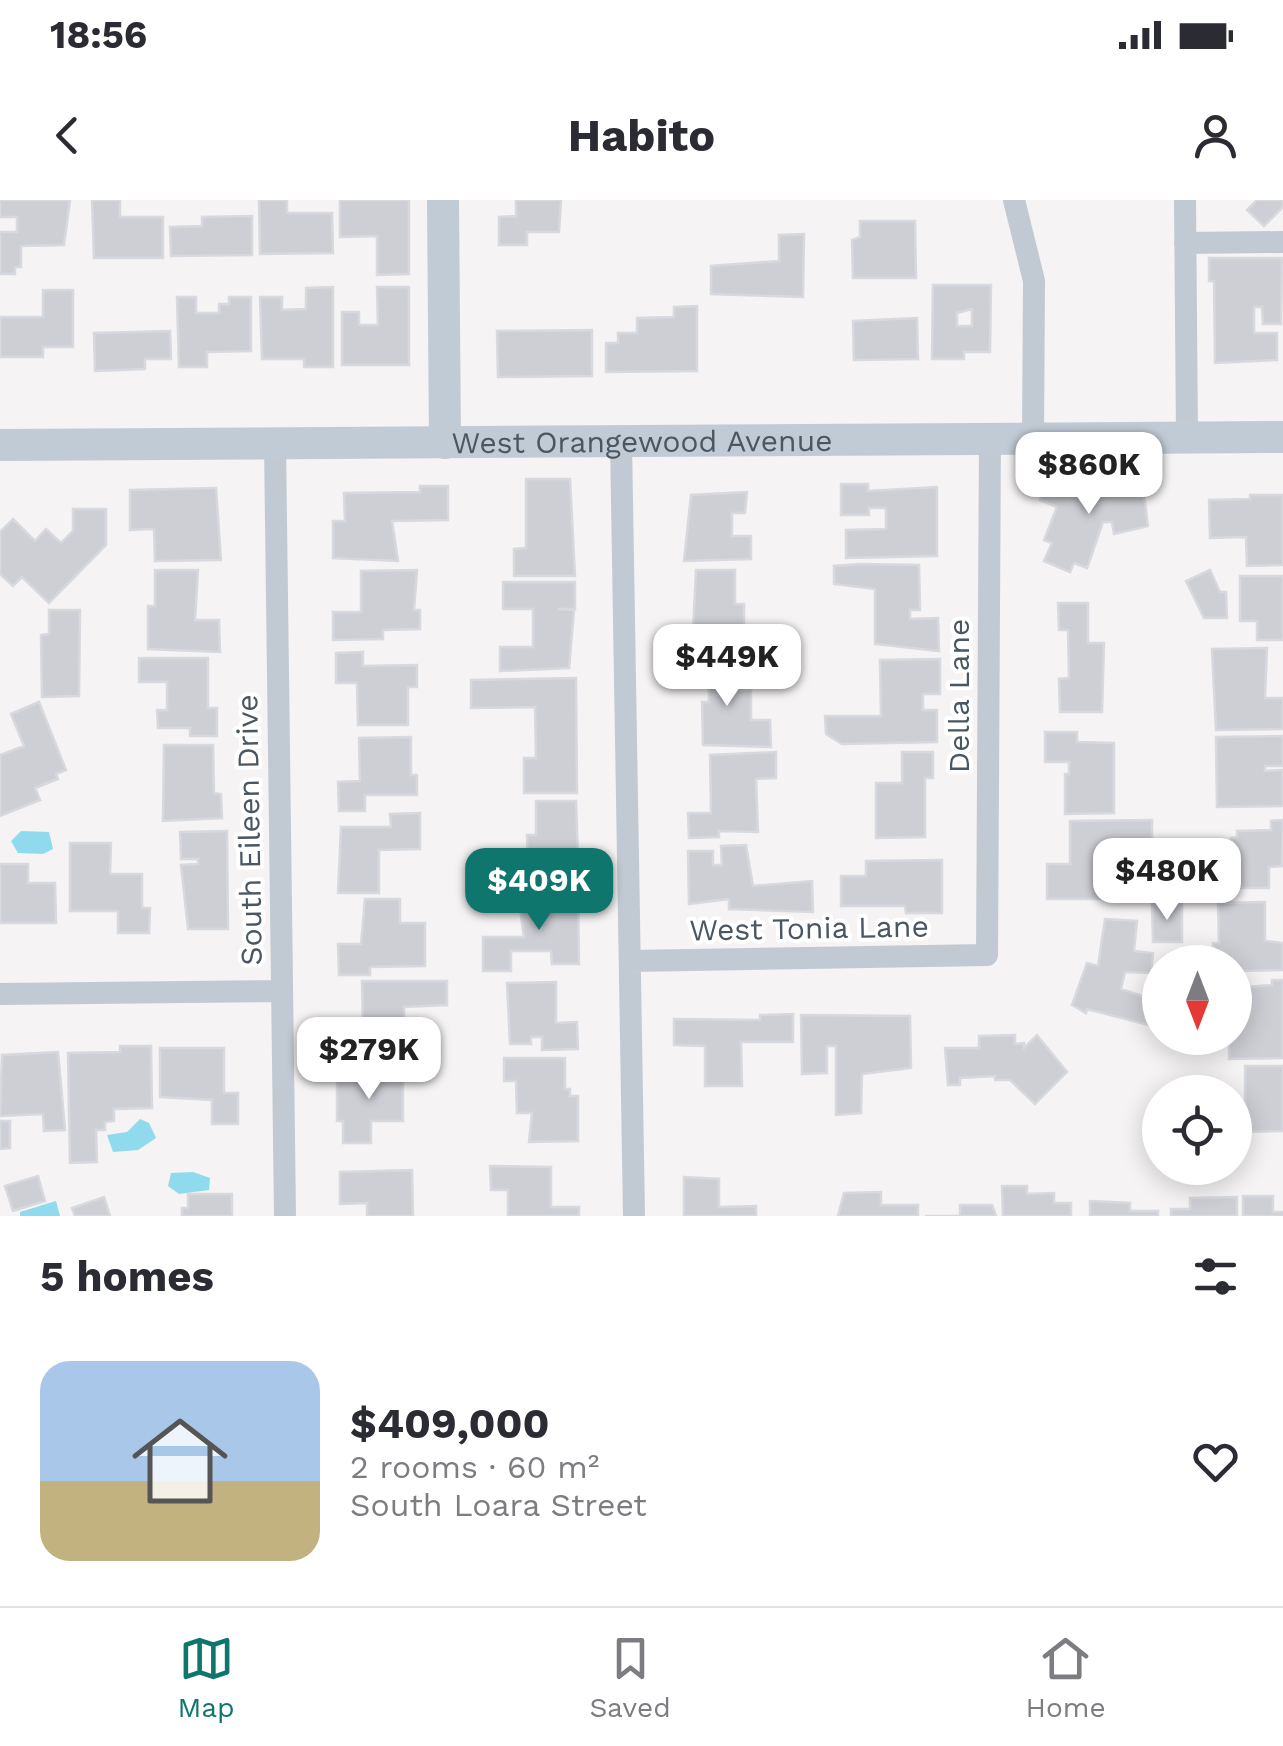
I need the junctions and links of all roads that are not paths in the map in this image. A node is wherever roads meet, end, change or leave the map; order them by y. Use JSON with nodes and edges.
{"nodes":[{"id":1,"x":444,"y":200,"type":"edge"},
{"id":2,"x":1014,"y":200,"type":"edge"},
{"id":3,"x":1185,"y":200,"type":"edge"},
{"id":4,"x":1283,"y":242,"type":"edge"},
{"id":5,"x":1185,"y":243,"type":"junction"},
{"id":6,"x":990,"y":437,"type":"junction"},
{"id":7,"x":1033,"y":437,"type":"junction"},
{"id":8,"x":1187,"y":437,"type":"junction"},
{"id":9,"x":1283,"y":437,"type":"edge"},
{"id":10,"x":621,"y":441,"type":"junction"},
{"id":11,"x":445,"y":442,"type":"junction"},
{"id":12,"x":274,"y":443,"type":"junction"},
{"id":13,"x":0,"y":444,"type":"edge"},
{"id":14,"x":987,"y":955,"type":"joint"},
{"id":15,"x":631,"y":960,"type":"junction"},
{"id":16,"x":282,"y":991,"type":"junction"},
{"id":17,"x":0,"y":994,"type":"edge"},
{"id":18,"x":285,"y":1216,"type":"edge"},
{"id":19,"x":634,"y":1216,"type":"edge"}],
"edges":[{"from":1,"to":11,"type":"main road"},
{"from":2,"to":7,"type":"street"},
{"from":3,"to":5,"type":"street"},
{"from":4,"to":5,"type":"street"},
{"from":5,"to":8,"type":"street"},
{"from":6,"to":7,"type":"main road","name":"West Orangewood Avenue"},
{"from":6,"to":10,"type":"main road","name":"West Orangewood Avenue"},
{"from":6,"to":14,"type":"street","name":"Della Lane"},
{"from":7,"to":8,"type":"main road","name":"West Orangewood Avenue"},
{"from":8,"to":9,"type":"main road","name":"West Orangewood Avenue"},
{"from":10,"to":11,"type":"main road","name":"West Orangewood Avenue"},
{"from":10,"to":15,"type":"street"},
{"from":11,"to":12,"type":"main road","name":"West Orangewood Avenue"},
{"from":12,"to":13,"type":"main road","name":"West Orangewood Avenue"},
{"from":12,"to":16,"type":"street","name":"South Eileen Drive"},
{"from":14,"to":15,"type":"street","name":"West Tonia Lane"},
{"from":15,"to":19,"type":"street"},
{"from":16,"to":17,"type":"street"},
{"from":16,"to":18,"type":"street","name":"South Eileen Drive"}]}
